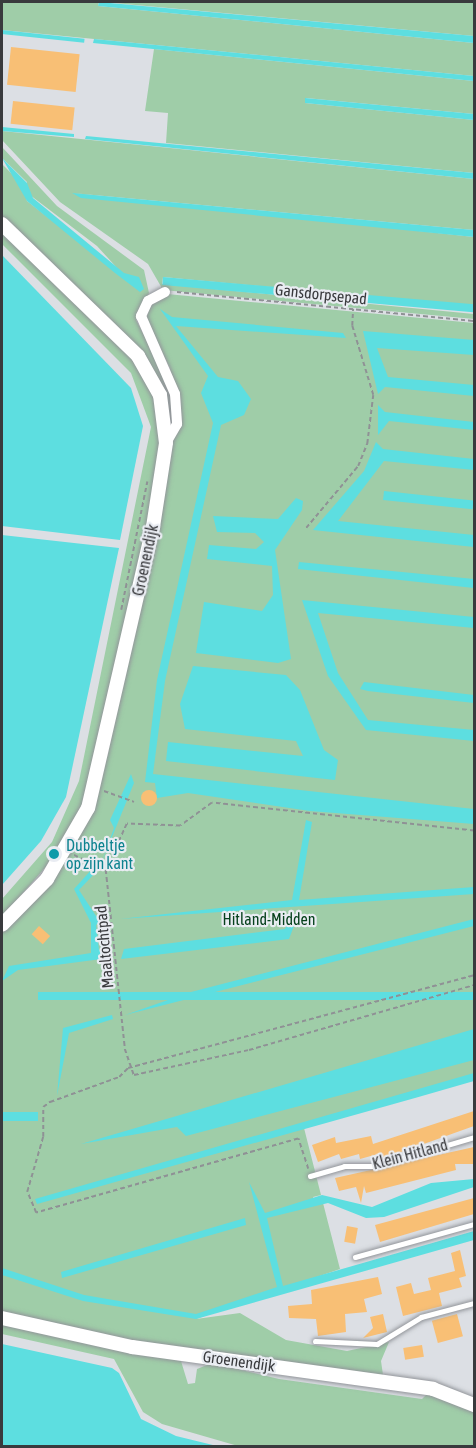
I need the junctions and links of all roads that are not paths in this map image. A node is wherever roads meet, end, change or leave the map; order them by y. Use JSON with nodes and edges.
{"nodes":[{"id":1,"x":2,"y":224,"type":"edge"},
{"id":2,"x":165,"y":292,"type":"road end"},
{"id":3,"x":166,"y":443,"type":"junction"},
{"id":4,"x":2,"y":925,"type":"edge"},
{"id":5,"x":474,"y":1137,"type":"edge"},
{"id":6,"x":310,"y":1176,"type":"road end"},
{"id":7,"x":474,"y":1224,"type":"edge"},
{"id":8,"x":355,"y":1257,"type":"dead end"},
{"id":9,"x":474,"y":1303,"type":"edge"},
{"id":10,"x":2,"y":1318,"type":"edge"},
{"id":11,"x":315,"y":1341,"type":"dead end"},
{"id":12,"x":474,"y":1405,"type":"edge"}],
"edges":[{"from":1,"to":3,"type":"street","name":"Groenendijk"},
{"from":2,"to":3,"type":"street"},
{"from":3,"to":4,"type":"street","name":"Groenendijk"},
{"from":5,"to":6,"type":"lane","name":"Klein Hitland"},
{"from":7,"to":8,"type":"lane"},
{"from":9,"to":11,"type":"lane"},
{"from":10,"to":12,"type":"street","name":"Groenendijk"}]}
